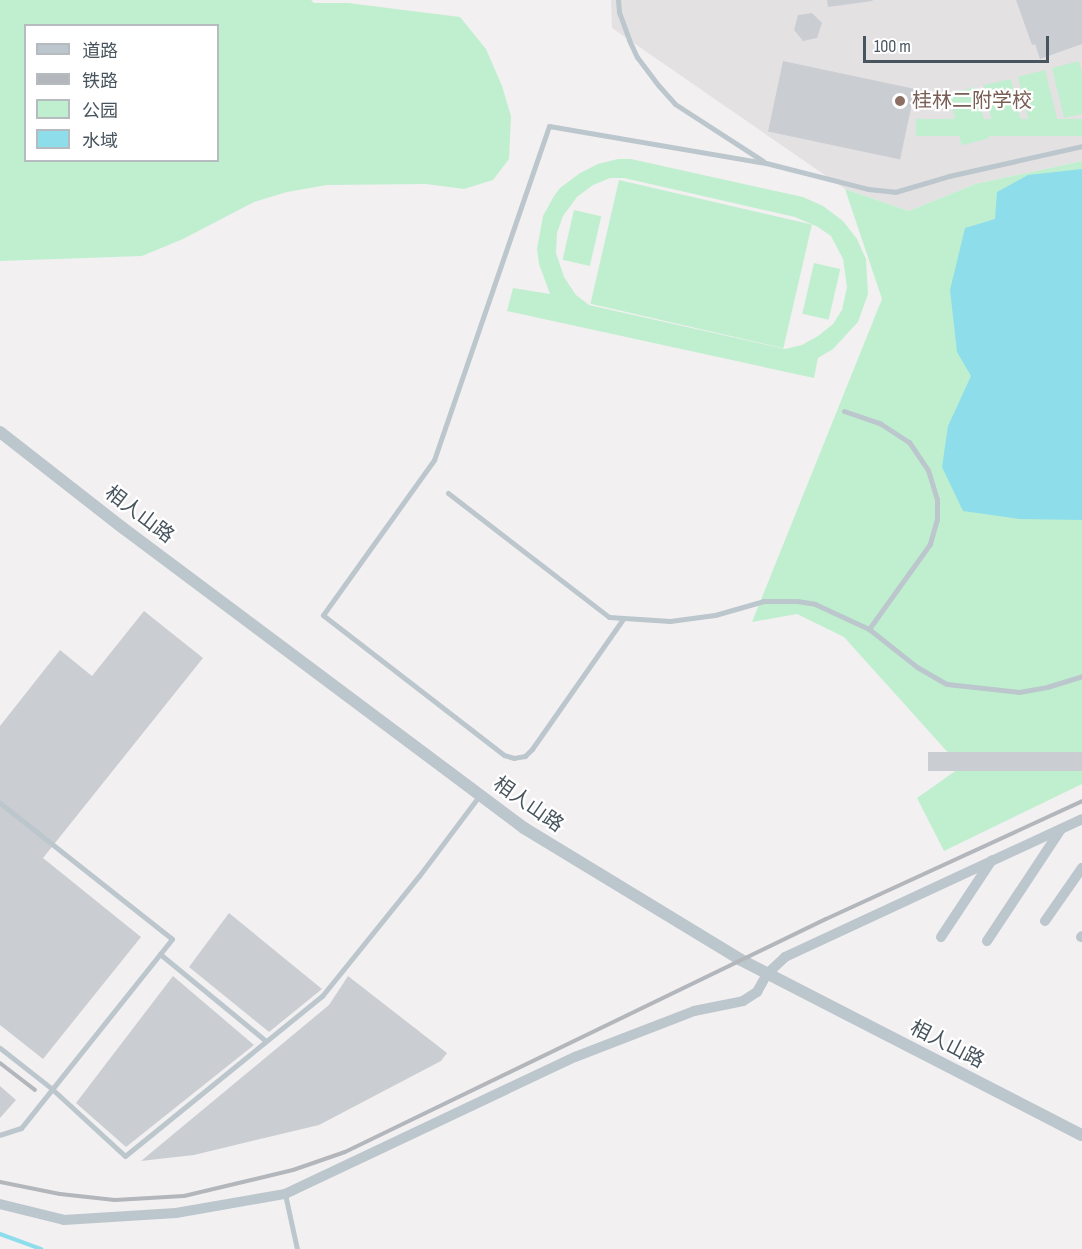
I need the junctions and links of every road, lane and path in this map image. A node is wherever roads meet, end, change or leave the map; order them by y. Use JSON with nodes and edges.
{"nodes":[{"id":1,"x":618,"y":0,"type":"edge"},
{"id":2,"x":1082,"y":146,"type":"edge"},
{"id":3,"x":766,"y":164,"type":"junction"},
{"id":4,"x":844,"y":411,"type":"dead end"},
{"id":5,"x":0,"y":432,"type":"edge"},
{"id":6,"x":448,"y":493,"type":"dead end"},
{"id":7,"x":623,"y":619,"type":"junction"},
{"id":8,"x":869,"y":629,"type":"junction"},
{"id":9,"x":1082,"y":676,"type":"edge"},
{"id":10,"x":480,"y":795,"type":"junction"},
{"id":11,"x":0,"y":803,"type":"edge"},
{"id":12,"x":1082,"y":819,"type":"edge"},
{"id":13,"x":1062,"y":828,"type":"junction"},
{"id":14,"x":992,"y":860,"type":"junction"},
{"id":15,"x":1082,"y":868,"type":"edge"},
{"id":16,"x":1045,"y":921,"type":"dead end"},
{"id":17,"x":941,"y":937,"type":"dead end"},
{"id":18,"x":987,"y":941,"type":"dead end"},
{"id":19,"x":160,"y":954,"type":"junction"},
{"id":20,"x":767,"y":974,"type":"junction"},
{"id":21,"x":266,"y":1041,"type":"junction"},
{"id":22,"x":0,"y":1048,"type":"edge"},
{"id":23,"x":51,"y":1088,"type":"junction"},
{"id":24,"x":0,"y":1135,"type":"edge"},
{"id":25,"x":1082,"y":1135,"type":"edge"},
{"id":26,"x":285,"y":1194,"type":"junction"},
{"id":27,"x":0,"y":1204,"type":"edge"},
{"id":28,"x":297,"y":1249,"type":"edge"}],
"edges":[{"from":1,"to":3,"type":"lane"},
{"from":2,"to":3,"type":"lane"},
{"from":3,"to":7,"type":"lane"},
{"from":4,"to":8,"type":"lane"},
{"from":5,"to":10,"type":"street","name":"相人山路"},
{"from":6,"to":7,"type":"lane"},
{"from":7,"to":8,"type":"lane"},
{"from":8,"to":9,"type":"lane"},
{"from":10,"to":20,"type":"street","name":"相人山路"},
{"from":10,"to":21,"type":"lane"},
{"from":11,"to":19,"type":"lane"},
{"from":12,"to":13,"type":"street"},
{"from":13,"to":14,"type":"street"},
{"from":13,"to":18,"type":"street"},
{"from":14,"to":17,"type":"street"},
{"from":14,"to":20,"type":"street"},
{"from":15,"to":16,"type":"street"},
{"from":19,"to":21,"type":"lane"},
{"from":19,"to":23,"type":"lane"},
{"from":20,"to":25,"type":"street","name":"相人山路"},
{"from":20,"to":26,"type":"street"},
{"from":21,"to":23,"type":"lane"},
{"from":22,"to":23,"type":"lane"},
{"from":23,"to":24,"type":"lane"},
{"from":26,"to":27,"type":"street"},
{"from":26,"to":28,"type":"lane"}]}
